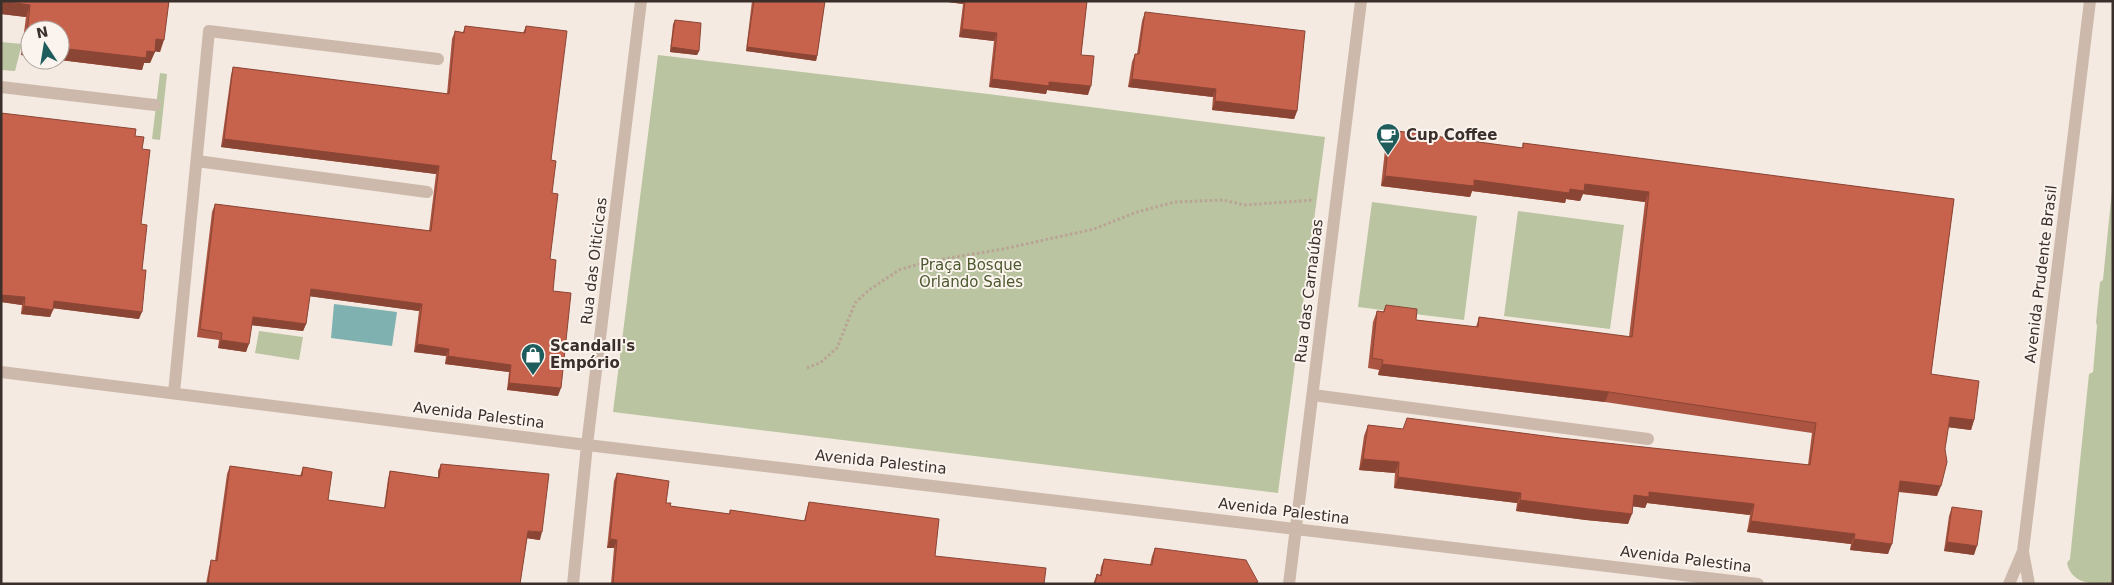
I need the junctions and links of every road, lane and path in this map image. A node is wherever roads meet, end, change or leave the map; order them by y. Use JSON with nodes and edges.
{"nodes":[{"id":1,"x":641,"y":1,"type":"edge"},
{"id":2,"x":1361,"y":1,"type":"edge"},
{"id":3,"x":2090,"y":1,"type":"edge"},
{"id":4,"x":438,"y":59,"type":"dead end"},
{"id":5,"x":1,"y":87,"type":"edge"},
{"id":6,"x":155,"y":105,"type":"dead end"},
{"id":7,"x":197,"y":161,"type":"junction"},
{"id":8,"x":427,"y":192,"type":"dead end"},
{"id":9,"x":1337,"y":199,"type":"junction"},
{"id":10,"x":806,"y":368,"type":"dead end"},
{"id":11,"x":1,"y":372,"type":"edge"},
{"id":12,"x":174,"y":393,"type":"junction"},
{"id":13,"x":1313,"y":395,"type":"junction"},
{"id":14,"x":1648,"y":438,"type":"dead end"},
{"id":15,"x":587,"y":445,"type":"junction"},
{"id":16,"x":1296,"y":529,"type":"junction"},
{"id":17,"x":2023,"y":551,"type":"junction"},
{"id":18,"x":573,"y":584,"type":"edge"},
{"id":19,"x":1289,"y":584,"type":"edge"},
{"id":20,"x":1758,"y":584,"type":"edge"},
{"id":21,"x":2009,"y":584,"type":"edge"},
{"id":22,"x":2029,"y":584,"type":"edge"}],
"edges":[{"from":1,"to":15,"type":"street","name":"Rua das Oiticicas"},
{"from":2,"to":9,"type":"street","name":"Rua das Carnaúbas"},
{"from":3,"to":17,"type":"street","name":"Avenida Prudente Brasil"},
{"from":4,"to":7,"type":"street"},
{"from":5,"to":6,"type":"street"},
{"from":7,"to":8,"type":"street"},
{"from":7,"to":12,"type":"street"},
{"from":9,"to":10,"type":"path"},
{"from":9,"to":13,"type":"street","name":"Rua das Carnaúbas"},
{"from":11,"to":12,"type":"street","name":"Avenida Palestina"},
{"from":12,"to":15,"type":"street","name":"Avenida Palestina"},
{"from":13,"to":14,"type":"street"},
{"from":13,"to":16,"type":"street","name":"Rua das Carnaúbas"},
{"from":15,"to":16,"type":"street","name":"Avenida Palestina"},
{"from":15,"to":18,"type":"street","name":"Rua das Oiticicas"},
{"from":16,"to":19,"type":"street","name":"Rua das Carnaúbas"},
{"from":16,"to":20,"type":"street","name":"Avenida Palestina"},
{"from":17,"to":21,"type":"street","name":"Avenida Prudente Brasil"},
{"from":17,"to":22,"type":"street","name":"Avenida Prudente Brasil"}]}
